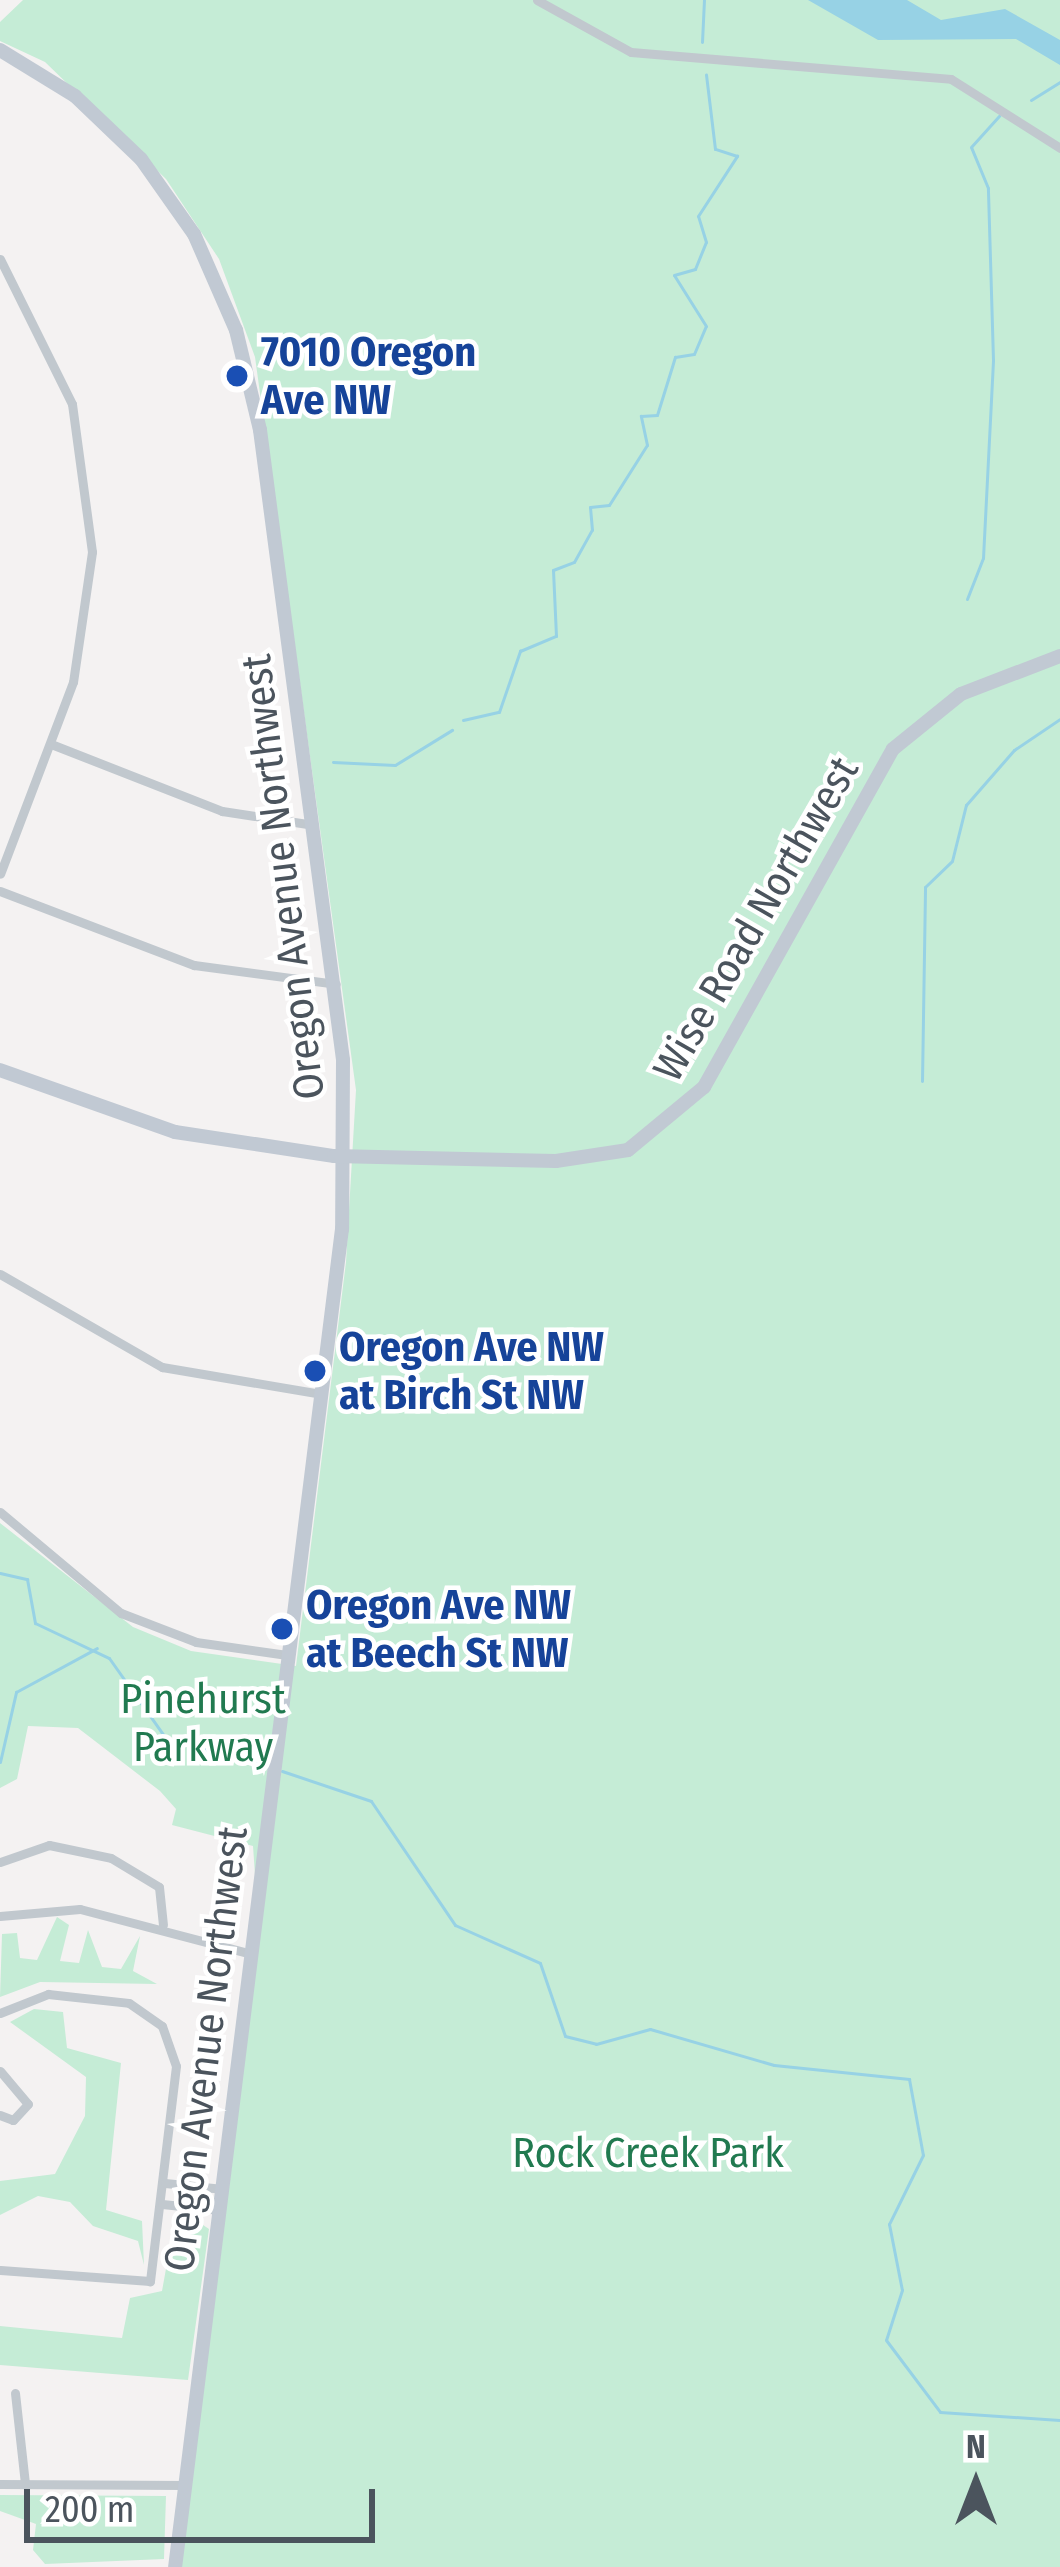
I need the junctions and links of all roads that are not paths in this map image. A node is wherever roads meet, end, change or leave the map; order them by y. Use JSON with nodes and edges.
{"nodes":[{"id":1,"x":536,"y":0,"type":"edge"},
{"id":2,"x":4,"y":57,"type":"edge"},
{"id":3,"x":1060,"y":148,"type":"edge"},
{"id":4,"x":0,"y":259,"type":"edge"},
{"id":5,"x":1060,"y":656,"type":"edge"},
{"id":6,"x":51,"y":744,"type":"junction"},
{"id":7,"x":314,"y":825,"type":"junction"},
{"id":8,"x":0,"y":874,"type":"edge"},
{"id":9,"x":0,"y":891,"type":"edge"},
{"id":10,"x":336,"y":984,"type":"junction"},
{"id":11,"x":0,"y":1070,"type":"edge"},
{"id":12,"x":346,"y":1158,"type":"junction"},
{"id":13,"x":0,"y":1274,"type":"edge"},
{"id":14,"x":321,"y":1394,"type":"junction"},
{"id":15,"x":0,"y":1512,"type":"edge"},
{"id":16,"x":287,"y":1654,"type":"junction"},
{"id":17,"x":0,"y":1862,"type":"edge"},
{"id":18,"x":0,"y":1916,"type":"edge"},
{"id":19,"x":164,"y":1924,"type":"junction"},
{"id":20,"x":251,"y":1954,"type":"junction"},
{"id":21,"x":0,"y":2013,"type":"edge"},
{"id":22,"x":0,"y":2072,"type":"edge"},
{"id":23,"x":0,"y":2115,"type":"edge"},
{"id":24,"x":165,"y":2183,"type":"junction"},
{"id":25,"x":223,"y":2189,"type":"junction"},
{"id":26,"x":163,"y":2204,"type":"junction"},
{"id":27,"x":220,"y":2210,"type":"junction"},
{"id":28,"x":0,"y":2270,"type":"edge"},
{"id":29,"x":14,"y":2393,"type":"dead end"},
{"id":30,"x":0,"y":2484,"type":"edge"},
{"id":31,"x":25,"y":2484,"type":"junction"},
{"id":32,"x":184,"y":2485,"type":"junction"},
{"id":33,"x":175,"y":2567,"type":"edge"}],
"edges":[{"from":1,"to":3,"type":"street"},
{"from":2,"to":7,"type":"street","name":"Oregon Avenue Northwest"},
{"from":4,"to":6,"type":"street"},
{"from":5,"to":12,"type":"street","name":"Wise Road Northwest"},
{"from":6,"to":7,"type":"street"},
{"from":6,"to":8,"type":"street"},
{"from":7,"to":10,"type":"street","name":"Oregon Avenue Northwest"},
{"from":9,"to":10,"type":"street"},
{"from":10,"to":12,"type":"street","name":"Oregon Avenue Northwest"},
{"from":11,"to":12,"type":"street","name":"Wise Road Northwest"},
{"from":12,"to":14,"type":"street","name":"Oregon Avenue Northwest"},
{"from":13,"to":14,"type":"street"},
{"from":14,"to":16,"type":"street","name":"Oregon Avenue Northwest"},
{"from":15,"to":16,"type":"street"},
{"from":16,"to":20,"type":"street","name":"Oregon Avenue Northwest"},
{"from":17,"to":19,"type":"street"},
{"from":18,"to":19,"type":"street"},
{"from":19,"to":20,"type":"street"},
{"from":20,"to":25,"type":"street","name":"Oregon Avenue Northwest"},
{"from":21,"to":24,"type":"street"},
{"from":22,"to":23,"type":"street"},
{"from":24,"to":25,"type":"street"},
{"from":24,"to":26,"type":"street"},
{"from":25,"to":27,"type":"street","name":"Oregon Avenue Northwest"},
{"from":26,"to":27,"type":"street"},
{"from":26,"to":28,"type":"street"},
{"from":27,"to":32,"type":"street","name":"Oregon Avenue Northwest"},
{"from":29,"to":31,"type":"street"},
{"from":30,"to":31,"type":"street"},
{"from":31,"to":32,"type":"street"},
{"from":32,"to":33,"type":"street","name":"Oregon Avenue Northwest"}]}
